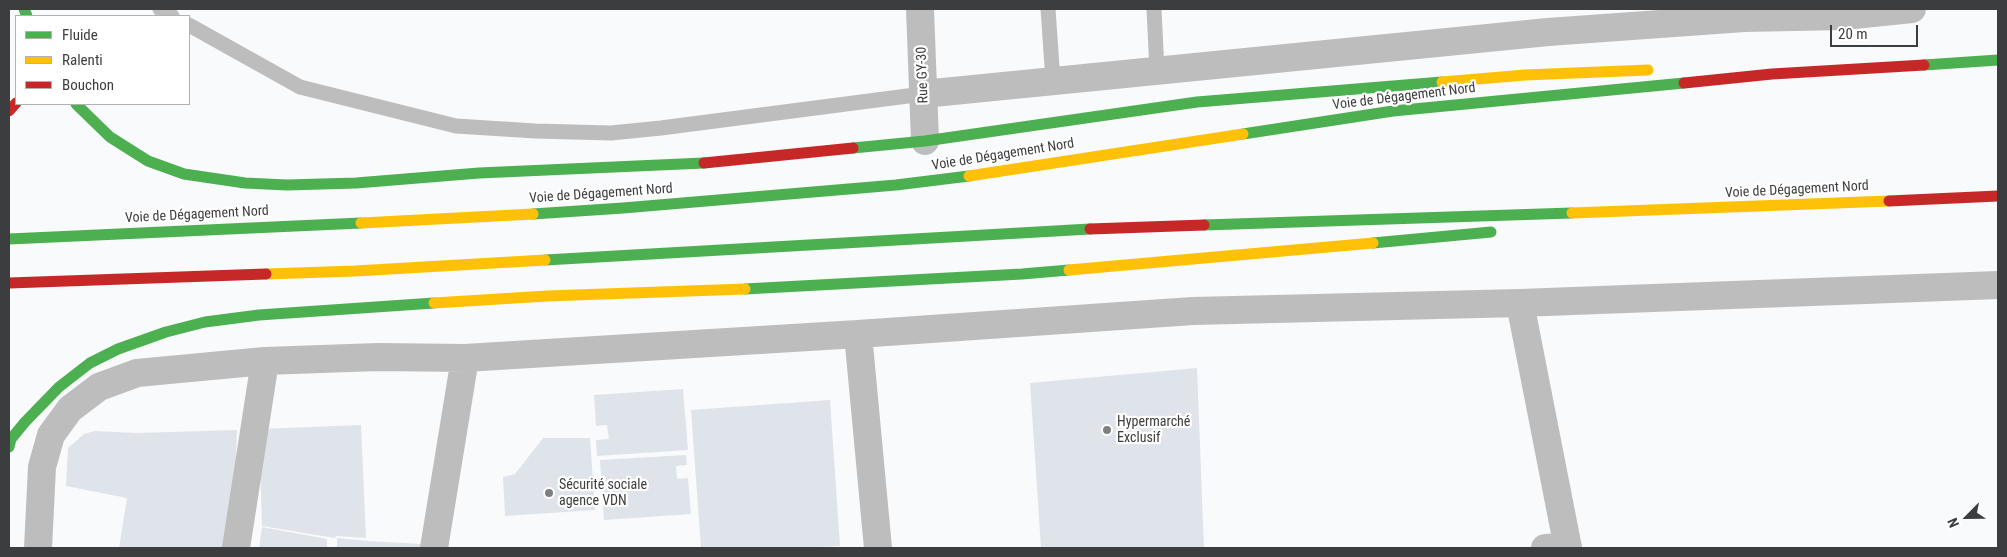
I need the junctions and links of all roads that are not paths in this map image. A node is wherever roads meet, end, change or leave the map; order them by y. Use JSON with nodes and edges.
{"nodes":[{"id":1,"x":920,"y":9,"type":"edge"},
{"id":2,"x":1048,"y":9,"type":"edge"},
{"id":3,"x":1154,"y":9,"type":"edge"},
{"id":4,"x":1912,"y":9,"type":"edge"},
{"id":5,"x":1745,"y":13,"type":"edge"},
{"id":6,"x":1549,"y":20,"type":"edge"},
{"id":7,"x":190,"y":26,"type":"edge"},
{"id":8,"x":1998,"y":60,"type":"edge"},
{"id":9,"x":1657,"y":70,"type":"dead end"},
{"id":10,"x":1705,"y":70,"type":"dead end"},
{"id":11,"x":1157,"y":71,"type":"junction"},
{"id":12,"x":1772,"y":74,"type":"junction"},
{"id":13,"x":1053,"y":81,"type":"junction"},
{"id":14,"x":923,"y":94,"type":"junction"},
{"id":15,"x":77,"y":105,"type":"edge"},
{"id":16,"x":925,"y":141,"type":"junction"},
{"id":17,"x":1998,"y":196,"type":"edge"},
{"id":18,"x":1666,"y":210,"type":"junction"},
{"id":19,"x":1569,"y":224,"type":"dead end"},
{"id":20,"x":1504,"y":232,"type":"dead end"},
{"id":21,"x":9,"y":239,"type":"edge"},
{"id":22,"x":9,"y":283,"type":"edge"},
{"id":23,"x":1998,"y":285,"type":"edge"},
{"id":24,"x":1520,"y":303,"type":"junction"},
{"id":25,"x":858,"y":334,"type":"junction"},
{"id":26,"x":465,"y":358,"type":"junction"},
{"id":27,"x":265,"y":361,"type":"junction"},
{"id":28,"x":9,"y":447,"type":"edge"},
{"id":29,"x":38,"y":548,"type":"edge"},
{"id":30,"x":236,"y":548,"type":"edge"},
{"id":31,"x":434,"y":548,"type":"edge"},
{"id":32,"x":878,"y":548,"type":"edge"},
{"id":33,"x":1560,"y":548,"type":"edge"}],
"edges":[{"from":1,"to":14,"type":"street","name":"Rue GY-30"},
{"from":2,"to":13,"type":"lane"},
{"from":3,"to":11,"type":"lane"},
{"from":4,"to":5,"type":"street"},
{"from":5,"to":6,"type":"street"},
{"from":6,"to":11,"type":"street"},
{"from":7,"to":14,"type":"lane"},
{"from":8,"to":12,"type":"main road","name":"Voie de Dégagement Nord"},
{"from":9,"to":16,"type":"main road"},
{"from":10,"to":12,"type":"main road"},
{"from":11,"to":13,"type":"street"},
{"from":12,"to":21,"type":"main road","name":"Voie de Dégagement Nord"},
{"from":13,"to":14,"type":"street"},
{"from":14,"to":16,"type":"street","name":"Rue GY-30"},
{"from":15,"to":16,"type":"main road"},
{"from":17,"to":18,"type":"main road","name":"Voie de Dégagement Nord"},
{"from":18,"to":19,"type":"main road"},
{"from":18,"to":22,"type":"main road","name":"Voie de Dégagement Nord"},
{"from":20,"to":28,"type":"main road"},
{"from":23,"to":24,"type":"street"},
{"from":24,"to":25,"type":"street"},
{"from":24,"to":33,"type":"street"},
{"from":25,"to":26,"type":"street"},
{"from":25,"to":32,"type":"street"},
{"from":26,"to":27,"type":"street"},
{"from":26,"to":31,"type":"street"},
{"from":27,"to":29,"type":"street"},
{"from":27,"to":30,"type":"street"}]}
